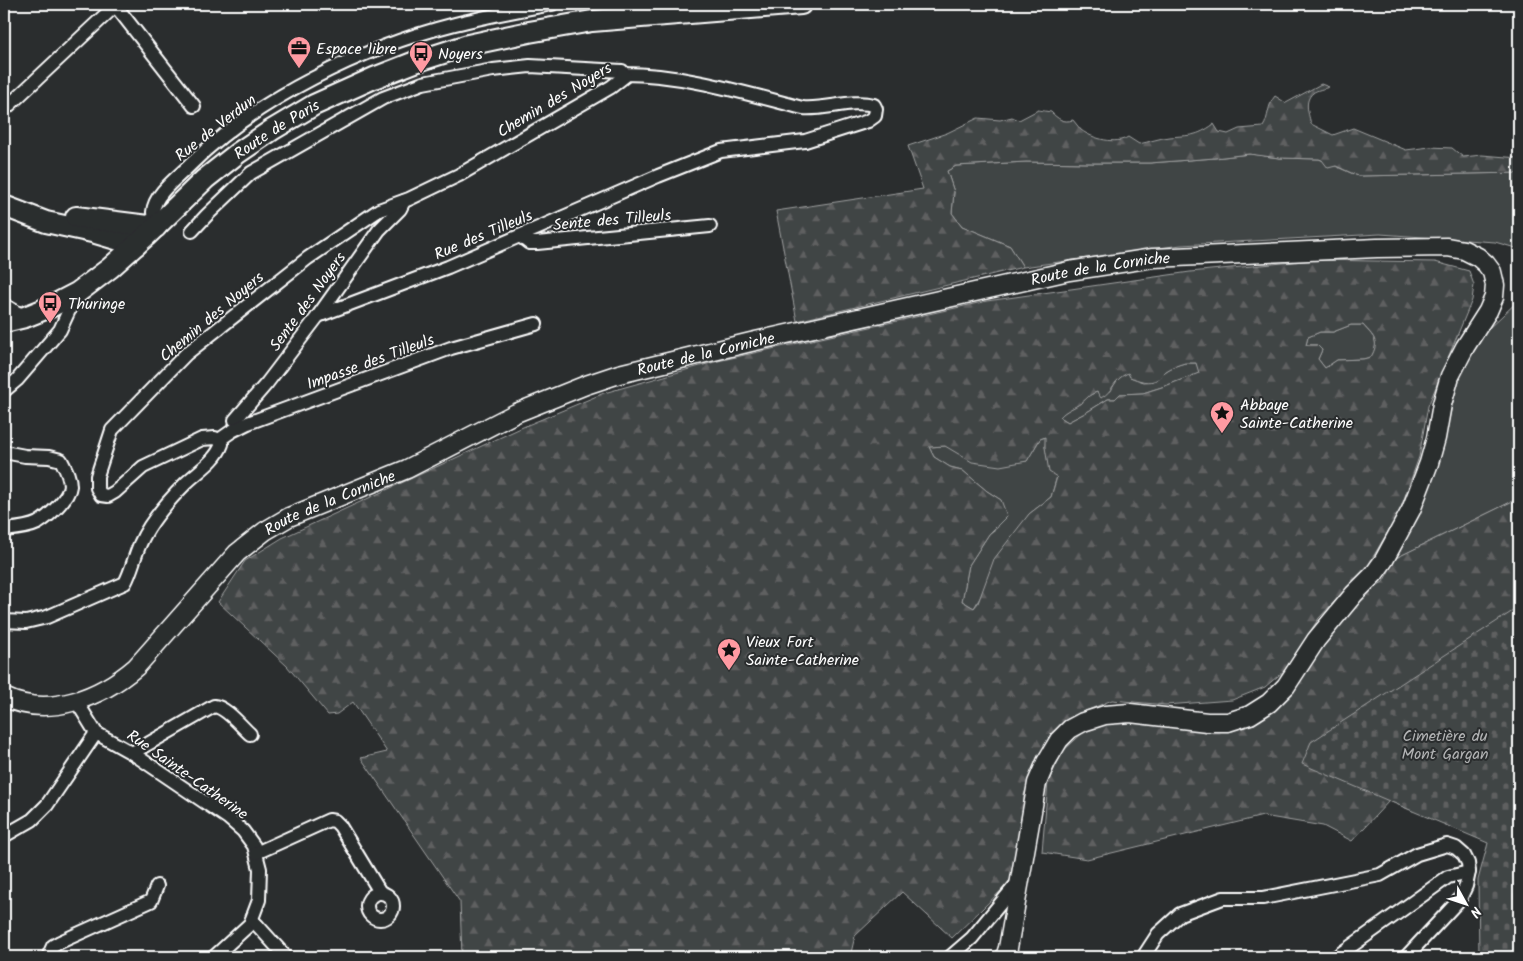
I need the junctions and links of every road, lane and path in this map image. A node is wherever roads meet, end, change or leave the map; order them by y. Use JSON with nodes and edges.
{"nodes":[{"id":1,"x":116,"y":4,"type":"edge"},
{"id":2,"x":552,"y":4,"type":"edge"},
{"id":3,"x":801,"y":4,"type":"edge"},
{"id":4,"x":623,"y":74,"type":"junction"},
{"id":5,"x":374,"y":78,"type":"junction"},
{"id":6,"x":383,"y":98,"type":"junction"},
{"id":7,"x":194,"y":106,"type":"dead end"},
{"id":8,"x":4,"y":110,"type":"edge"},
{"id":9,"x":658,"y":176,"type":"joint"},
{"id":10,"x":404,"y":201,"type":"junction"},
{"id":11,"x":13,"y":209,"type":"edge"},
{"id":12,"x":710,"y":226,"type":"dead end"},
{"id":13,"x":192,"y":232,"type":"dead end"},
{"id":14,"x":146,"y":236,"type":"junction"},
{"id":15,"x":520,"y":236,"type":"junction"},
{"id":16,"x":77,"y":293,"type":"junction"},
{"id":17,"x":4,"y":305,"type":"edge"},
{"id":18,"x":318,"y":316,"type":"junction"},
{"id":19,"x":25,"y":317,"type":"junction"},
{"id":20,"x":4,"y":322,"type":"edge"},
{"id":21,"x":536,"y":324,"type":"dead end"},
{"id":22,"x":4,"y":391,"type":"edge"},
{"id":23,"x":217,"y":439,"type":"junction"},
{"id":24,"x":4,"y":452,"type":"edge"},
{"id":25,"x":4,"y":530,"type":"edge"},
{"id":26,"x":4,"y":621,"type":"edge"},
{"id":27,"x":4,"y":697,"type":"edge"},
{"id":28,"x":77,"y":701,"type":"junction"},
{"id":29,"x":96,"y":733,"type":"junction"},
{"id":30,"x":250,"y":734,"type":"dead end"},
{"id":31,"x":132,"y":753,"type":"junction"},
{"id":32,"x":4,"y":836,"type":"edge"},
{"id":33,"x":256,"y":853,"type":"junction"},
{"id":34,"x":1468,"y":872,"type":"junction"},
{"id":35,"x":1021,"y":879,"type":"junction"},
{"id":36,"x":156,"y":886,"type":"dead end"},
{"id":37,"x":380,"y":892,"type":"dead end"},
{"id":38,"x":252,"y":920,"type":"junction"},
{"id":39,"x":48,"y":957,"type":"edge"},
{"id":40,"x":214,"y":957,"type":"edge"},
{"id":41,"x":286,"y":957,"type":"edge"},
{"id":42,"x":950,"y":957,"type":"edge"},
{"id":43,"x":1005,"y":957,"type":"edge"},
{"id":44,"x":1143,"y":957,"type":"edge"},
{"id":45,"x":1336,"y":957,"type":"edge"},
{"id":46,"x":1406,"y":957,"type":"edge"}],
"edges":[{"from":1,"to":7,"type":"street"},
{"from":1,"to":8,"type":"street"},
{"from":2,"to":14,"type":"street","name":"Rue de Verdun"},
{"from":3,"to":5,"type":"main road","name":"Route de Paris"},
{"from":4,"to":6,"type":"street","name":"Chemin des Noyers"},
{"from":4,"to":9,"type":"street","name":"Chemin des Noyers"},
{"from":4,"to":10,"type":"street","name":"Chemin des Noyers"},
{"from":5,"to":6,"type":"street"},
{"from":5,"to":14,"type":"main road","name":"Route de Paris"},
{"from":6,"to":13,"type":"street","name":"Chemin des Noyers"},
{"from":9,"to":15,"type":"street","name":"Rue des Tilleuls"},
{"from":10,"to":18,"type":"street","name":"Sente des Noyers"},
{"from":10,"to":23,"type":"street","name":"Chemin des Noyers"},
{"from":11,"to":14,"type":"main road"},
{"from":11,"to":14,"type":"main road"},
{"from":12,"to":15,"type":"street","name":"Sente des Tilleuls"},
{"from":14,"to":16,"type":"main road","name":"Route de Paris"},
{"from":15,"to":18,"type":"street","name":"Rue des Tilleuls"},
{"from":16,"to":19,"type":"main road","name":"Route de Paris"},
{"from":16,"to":22,"type":"street"},
{"from":17,"to":19,"type":"street"},
{"from":18,"to":23,"type":"street","name":"Sente des Noyers"},
{"from":19,"to":20,"type":"main road","name":"Route de Paris"},
{"from":21,"to":23,"type":"street","name":"Impasse des Tilleuls"},
{"from":23,"to":26,"type":"street"},
{"from":24,"to":25,"type":"street"},
{"from":27,"to":28,"type":"street","name":"Route de la Corniche"},
{"from":28,"to":29,"type":"street","name":"Rue Sainte-Catherine"},
{"from":28,"to":35,"type":"street","name":"Route de la Corniche"},
{"from":29,"to":31,"type":"street","name":"Rue Sainte-Catherine"},
{"from":29,"to":32,"type":"street"},
{"from":30,"to":31,"type":"street"},
{"from":31,"to":33,"type":"street","name":"Rue Sainte-Catherine"},
{"from":33,"to":37,"type":"street"},
{"from":33,"to":38,"type":"street","name":"Rue Sainte-Catherine"},
{"from":34,"to":44,"type":"street"},
{"from":34,"to":45,"type":"street"},
{"from":34,"to":46,"type":"street"},
{"from":35,"to":42,"type":"street"},
{"from":35,"to":43,"type":"street","name":"Route de la Corniche"},
{"from":36,"to":39,"type":"street"},
{"from":38,"to":40,"type":"street","name":"Rue Sainte-Catherine"},
{"from":38,"to":41,"type":"street"}]}
